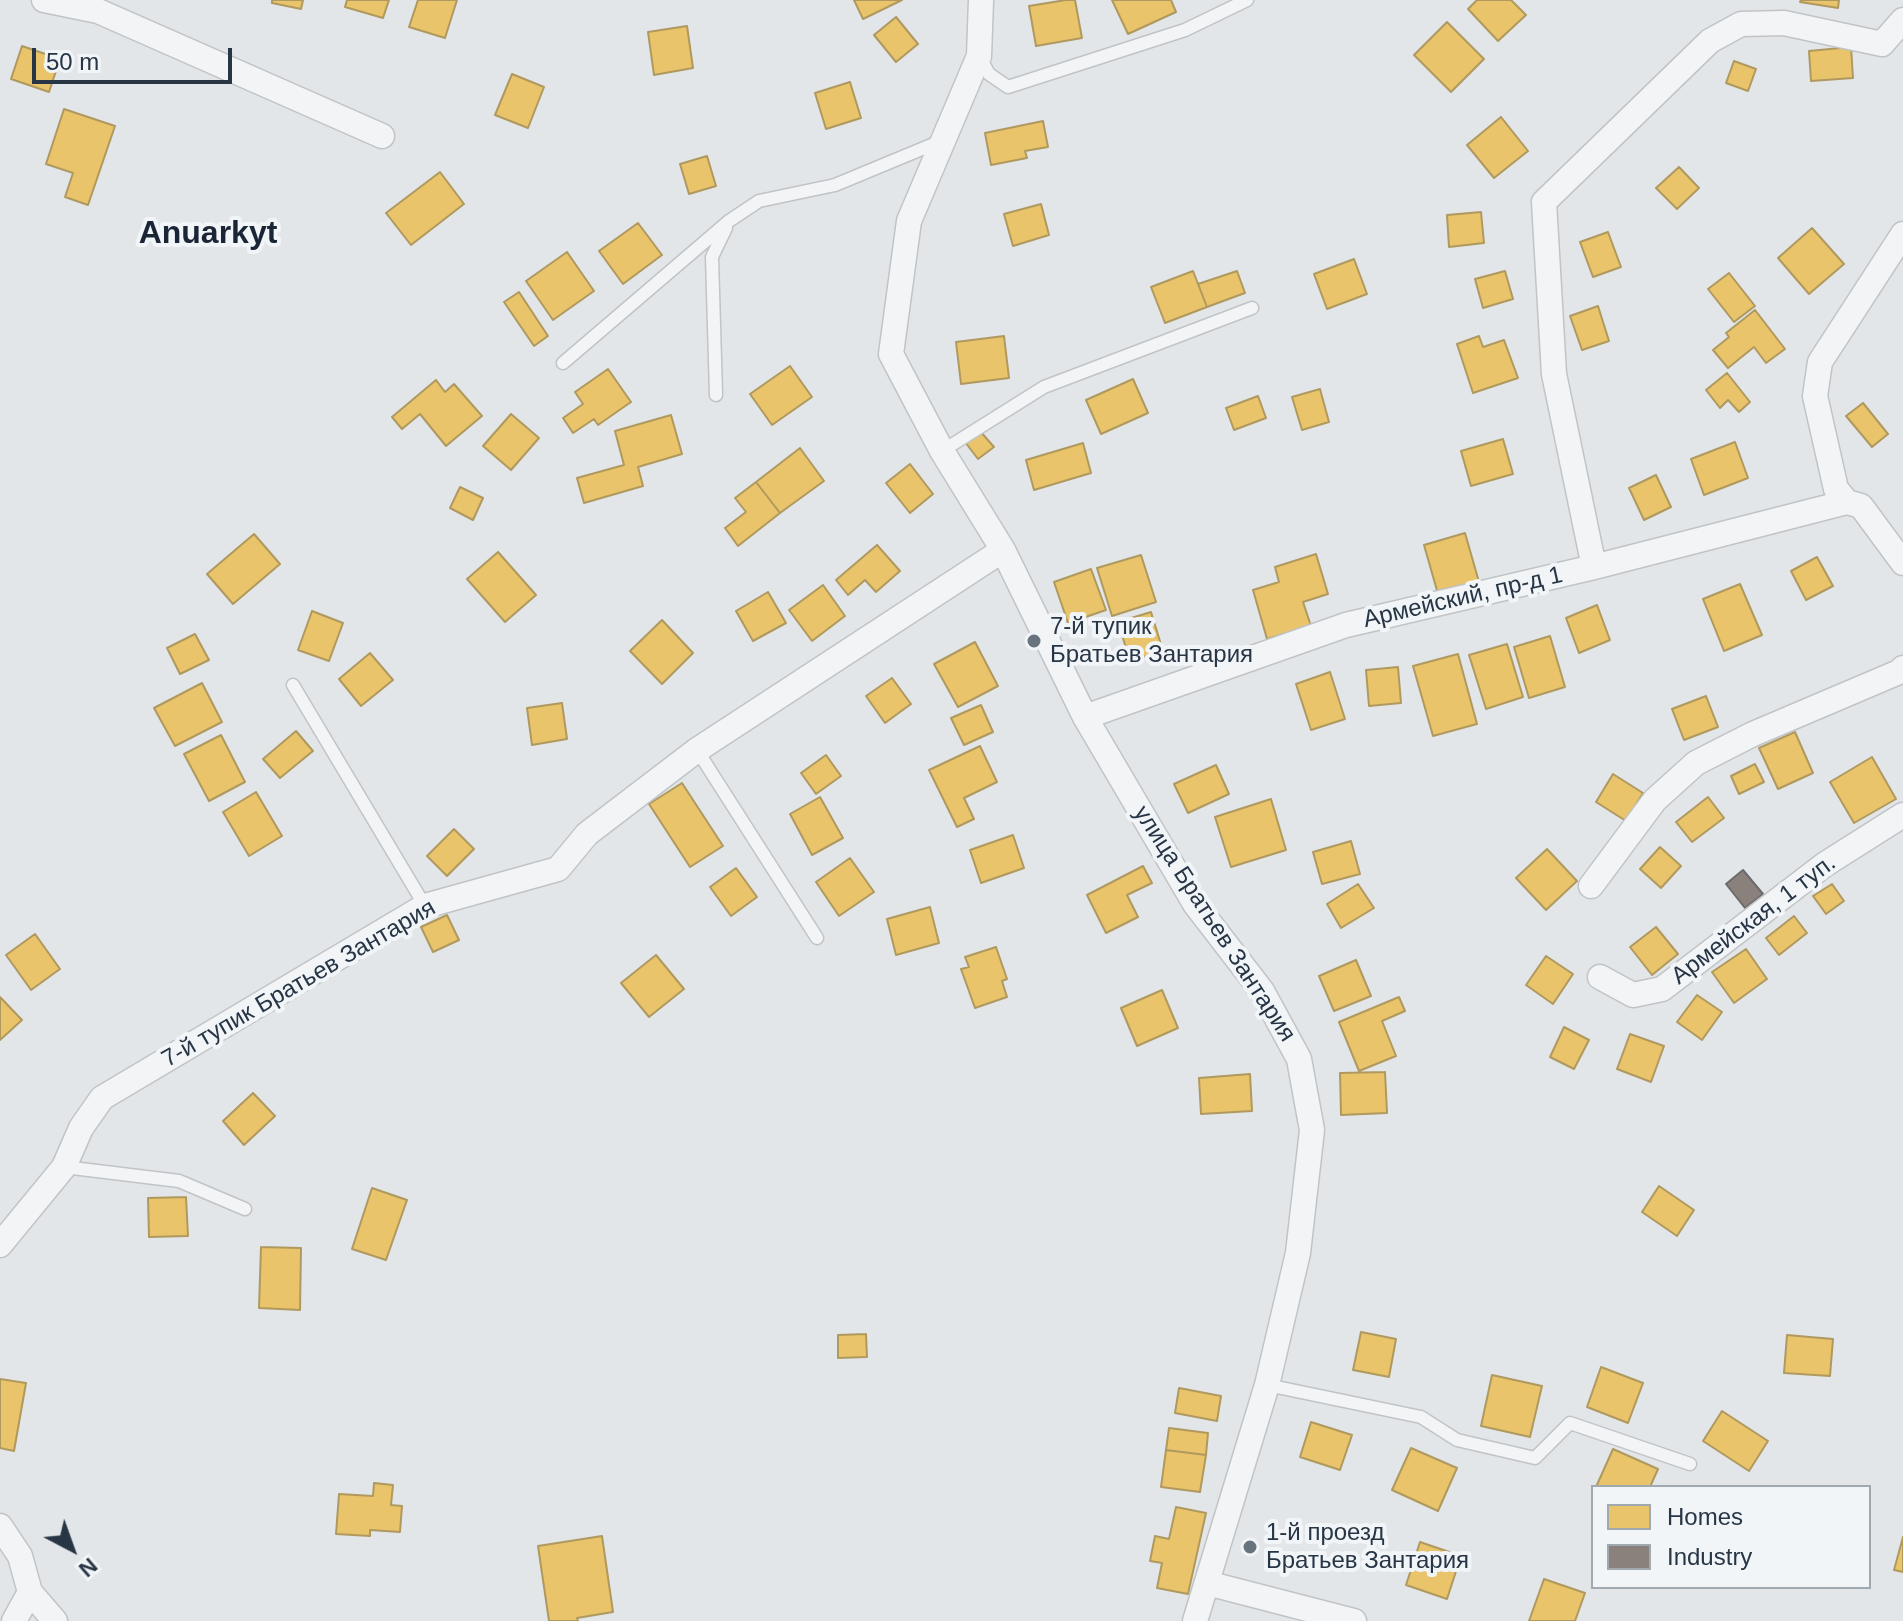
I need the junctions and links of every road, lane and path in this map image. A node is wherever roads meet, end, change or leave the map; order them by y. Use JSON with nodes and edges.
{"nodes":[{"id":1,"x":44,"y":0,"type":"edge"},
{"id":2,"x":981,"y":0,"type":"edge"},
{"id":3,"x":1247,"y":0,"type":"edge"},
{"id":4,"x":1903,"y":20,"type":"edge"},
{"id":5,"x":979,"y":56,"type":"junction"},
{"id":6,"x":382,"y":136,"type":"dead end"},
{"id":7,"x":944,"y":140,"type":"junction"},
{"id":8,"x":729,"y":221,"type":"junction"},
{"id":9,"x":1903,"y":234,"type":"edge"},
{"id":10,"x":1252,"y":308,"type":"dead end"},
{"id":11,"x":563,"y":363,"type":"dead end"},
{"id":12,"x":716,"y":395,"type":"dead end"},
{"id":13,"x":942,"y":451,"type":"junction"},
{"id":14,"x":1847,"y":502,"type":"junction"},
{"id":15,"x":1003,"y":550,"type":"junction"},
{"id":16,"x":1903,"y":563,"type":"edge"},
{"id":17,"x":1594,"y":567,"type":"junction"},
{"id":18,"x":1903,"y":668,"type":"edge"},
{"id":19,"x":293,"y":685,"type":"dead end"},
{"id":20,"x":1085,"y":717,"type":"junction"},
{"id":21,"x":697,"y":750,"type":"junction"},
{"id":22,"x":1903,"y":815,"type":"edge"},
{"id":23,"x":1591,"y":886,"type":"dead end"},
{"id":24,"x":425,"y":906,"type":"junction"},
{"id":25,"x":817,"y":938,"type":"dead end"},
{"id":26,"x":1600,"y":977,"type":"dead end"},
{"id":27,"x":64,"y":1167,"type":"junction"},
{"id":28,"x":245,"y":1209,"type":"dead end"},
{"id":29,"x":0,"y":1245,"type":"edge"},
{"id":30,"x":1267,"y":1385,"type":"junction"},
{"id":31,"x":1690,"y":1464,"type":"dead end"},
{"id":32,"x":0,"y":1526,"type":"edge"},
{"id":33,"x":1207,"y":1583,"type":"junction"},
{"id":34,"x":30,"y":1592,"type":"junction"},
{"id":35,"x":14,"y":1621,"type":"edge"},
{"id":36,"x":55,"y":1621,"type":"edge"},
{"id":37,"x":1195,"y":1621,"type":"edge"},
{"id":38,"x":1354,"y":1621,"type":"edge"}],
"edges":[{"from":1,"to":6,"type":"street"},
{"from":2,"to":5,"type":"street","name":"улица Братьев Зантария"},
{"from":3,"to":5,"type":"lane"},
{"from":4,"to":17,"type":"street"},
{"from":5,"to":7,"type":"street","name":"улица Братьев Зантария"},
{"from":7,"to":8,"type":"lane"},
{"from":7,"to":13,"type":"street","name":"улица Братьев Зантария"},
{"from":8,"to":11,"type":"lane"},
{"from":8,"to":12,"type":"lane"},
{"from":9,"to":14,"type":"street"},
{"from":10,"to":13,"type":"lane"},
{"from":13,"to":15,"type":"street","name":"улица Братьев Зантария"},
{"from":14,"to":16,"type":"street"},
{"from":14,"to":17,"type":"street","name":"Армейский, пр-д 1"},
{"from":15,"to":20,"type":"street","name":"улица Братьев Зантария"},
{"from":15,"to":21,"type":"street","name":"7-й тупик Братьев Зантария"},
{"from":17,"to":20,"type":"street","name":"Армейский, пр-д 1"},
{"from":18,"to":23,"type":"street"},
{"from":19,"to":24,"type":"lane"},
{"from":20,"to":30,"type":"street","name":"улица Братьев Зантария"},
{"from":21,"to":24,"type":"street","name":"7-й тупик Братьев Зантария"},
{"from":21,"to":25,"type":"lane"},
{"from":22,"to":26,"type":"street","name":"Армейская, 1 туп."},
{"from":24,"to":27,"type":"street","name":"7-й тупик Братьев Зантария"},
{"from":27,"to":28,"type":"lane"},
{"from":27,"to":29,"type":"street","name":"7-й тупик Братьев Зантария"},
{"from":30,"to":31,"type":"lane"},
{"from":30,"to":33,"type":"street","name":"улица Братьев Зантария"},
{"from":32,"to":34,"type":"street"},
{"from":33,"to":37,"type":"street","name":"улица Братьев Зантария"},
{"from":33,"to":38,"type":"street"},
{"from":34,"to":35,"type":"street"},
{"from":34,"to":36,"type":"street"}]}
